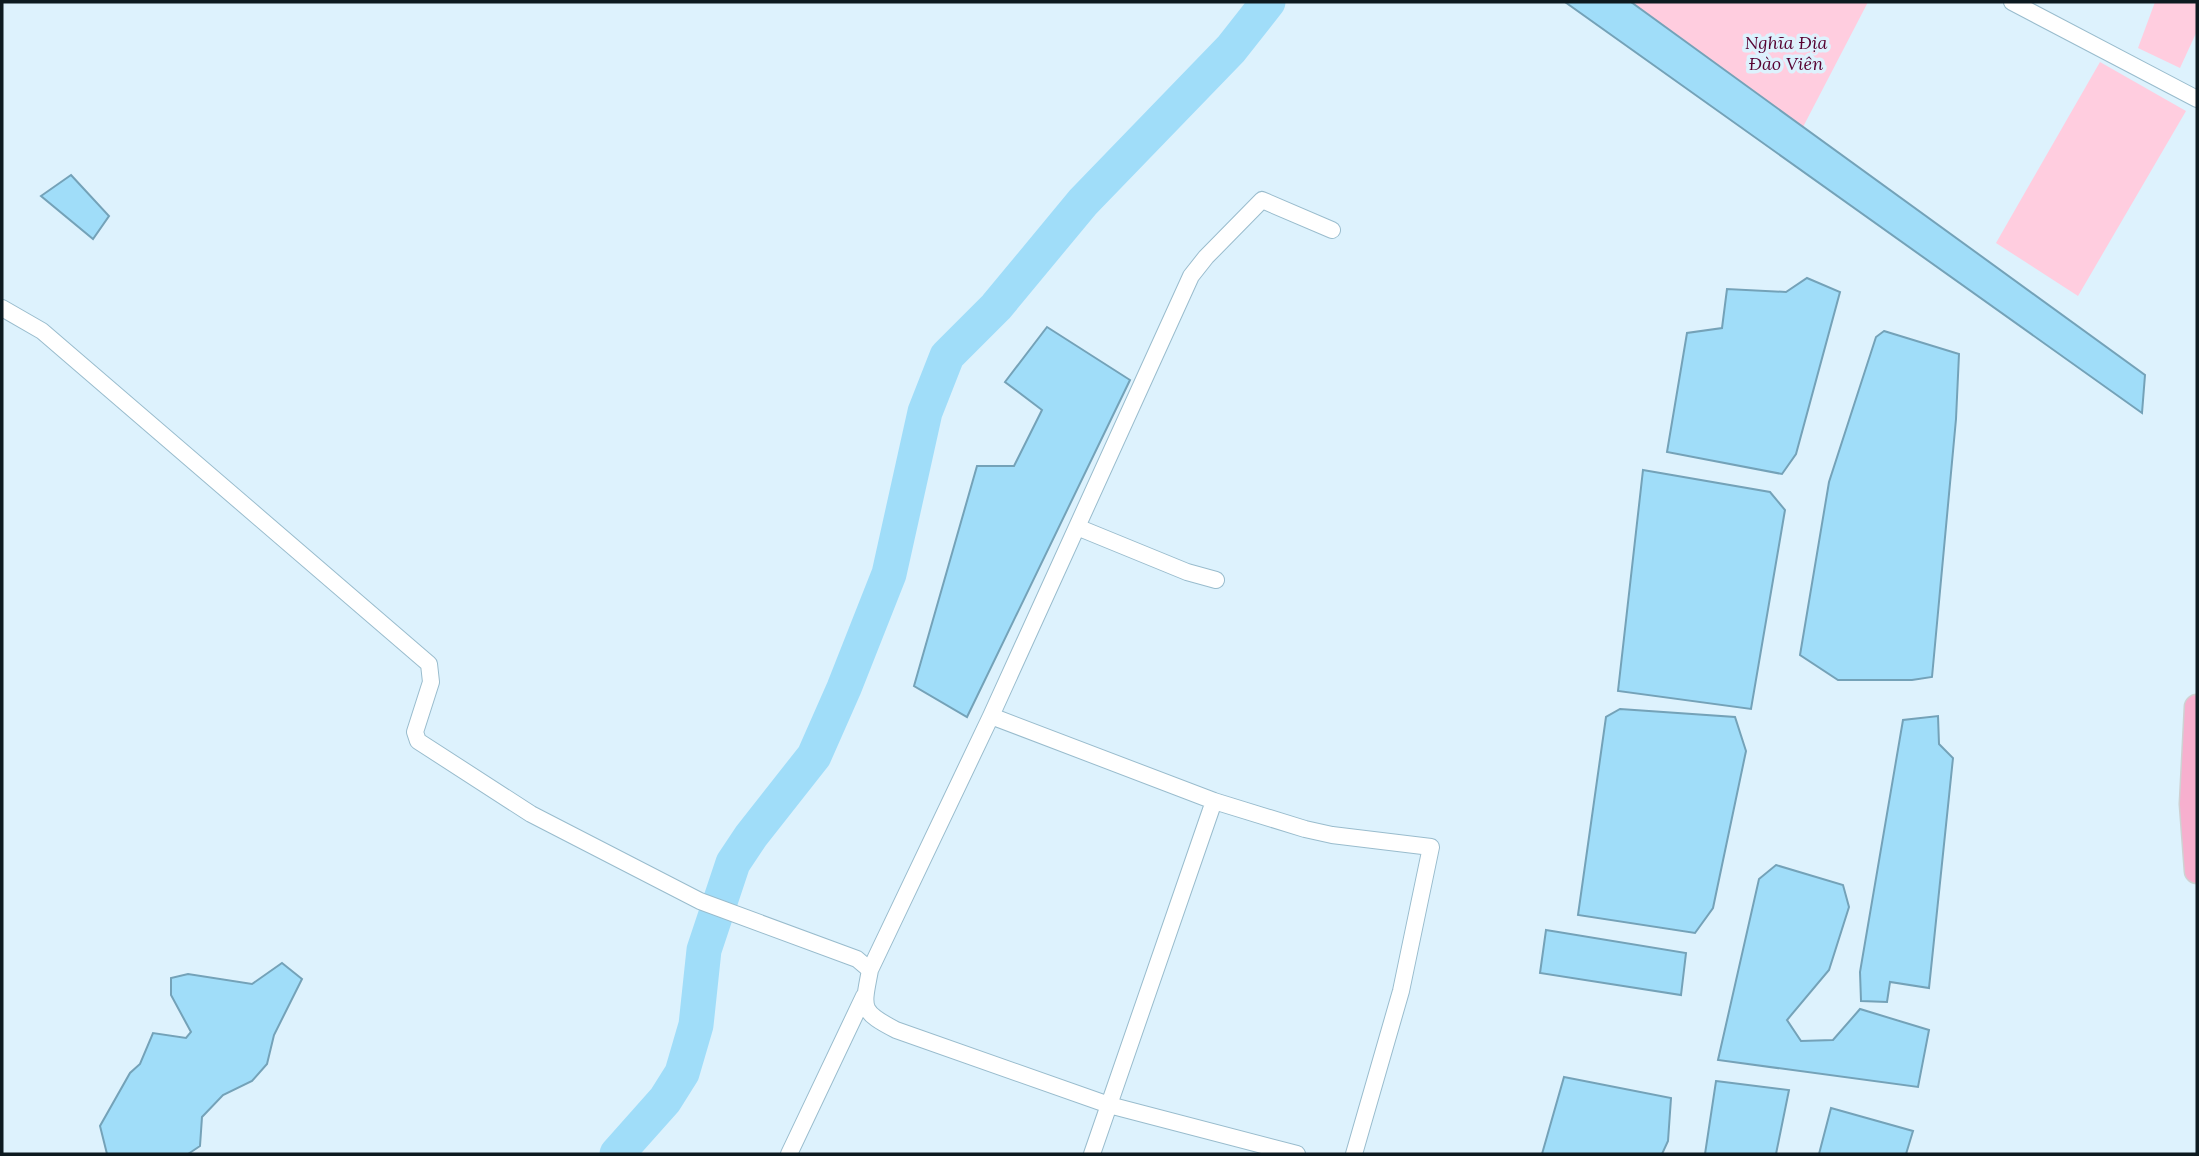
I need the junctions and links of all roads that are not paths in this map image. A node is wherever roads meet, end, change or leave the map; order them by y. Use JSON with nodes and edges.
{"nodes":[{"id":1,"x":2012,"y":2,"type":"edge"},
{"id":2,"x":2197,"y":99,"type":"edge"},
{"id":3,"x":1332,"y":230,"type":"dead end"},
{"id":4,"x":2,"y":308,"type":"edge"},
{"id":5,"x":1077,"y":527,"type":"junction"},
{"id":6,"x":1216,"y":580,"type":"dead end"},
{"id":7,"x":2197,"y":707,"type":"edge"},
{"id":8,"x":991,"y":716,"type":"junction"},
{"id":9,"x":1214,"y":801,"type":"junction"},
{"id":10,"x":2197,"y":872,"type":"edge"},
{"id":11,"x":870,"y":970,"type":"junction"},
{"id":12,"x":864,"y":996,"type":"junction"},
{"id":13,"x":1109,"y":1105,"type":"junction"},
{"id":14,"x":789,"y":1154,"type":"edge"},
{"id":15,"x":1092,"y":1154,"type":"edge"},
{"id":16,"x":1297,"y":1154,"type":"edge"},
{"id":17,"x":1354,"y":1154,"type":"edge"}],
"edges":[{"from":1,"to":2,"type":"street"},
{"from":3,"to":5,"type":"street"},
{"from":4,"to":11,"type":"street"},
{"from":5,"to":6,"type":"street"},
{"from":5,"to":8,"type":"street"},
{"from":7,"to":10,"type":"main road"},
{"from":8,"to":9,"type":"street"},
{"from":8,"to":11,"type":"street"},
{"from":9,"to":13,"type":"street"},
{"from":9,"to":17,"type":"street"},
{"from":11,"to":12,"type":"street"},
{"from":12,"to":13,"type":"street"},
{"from":12,"to":14,"type":"street"},
{"from":13,"to":15,"type":"street"},
{"from":13,"to":16,"type":"street"}]}
